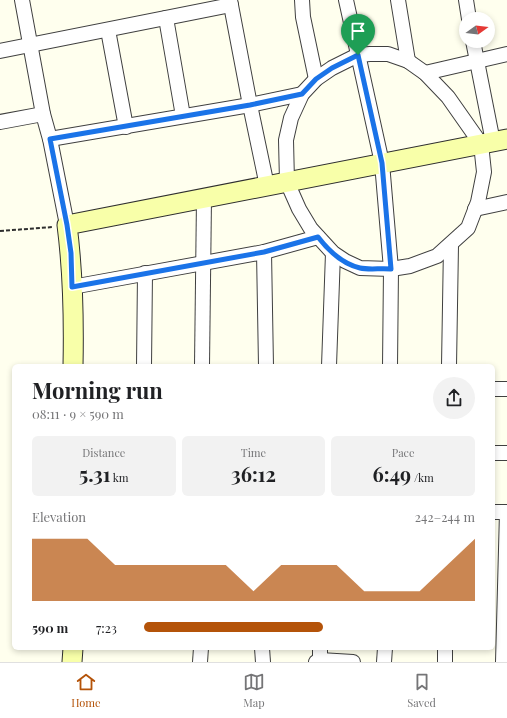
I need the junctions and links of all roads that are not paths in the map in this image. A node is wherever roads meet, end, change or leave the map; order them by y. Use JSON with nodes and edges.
{"nodes":[{"id":1,"x":22,"y":0,"type":"edge"},
{"id":2,"x":302,"y":0,"type":"edge"},
{"id":3,"x":346,"y":0,"type":"edge"},
{"id":4,"x":398,"y":0,"type":"edge"},
{"id":5,"x":466,"y":0,"type":"edge"},
{"id":6,"x":230,"y":2,"type":"edge"},
{"id":7,"x":468,"y":12,"type":"edge"},
{"id":8,"x":166,"y":18,"type":"junction"},
{"id":9,"x":108,"y":30,"type":"junction"},
{"id":10,"x":31,"y":45,"type":"junction"},
{"id":11,"x":473,"y":48,"type":"edge"},
{"id":12,"x":0,"y":51,"type":"edge"},
{"id":13,"x":507,"y":54,"type":"edge"},
{"id":14,"x":358,"y":55,"type":"junction"},
{"id":15,"x":476,"y":60,"type":"junction"},
{"id":16,"x":408,"y":62,"type":"junction"},
{"id":17,"x":425,"y":73,"type":"junction"},
{"id":18,"x":316,"y":79,"type":"junction"},
{"id":19,"x":302,"y":94,"type":"junction"},
{"id":20,"x":250,"y":105,"type":"junction"},
{"id":21,"x":43,"y":114,"type":"junction"},
{"id":22,"x":184,"y":116,"type":"junction"},
{"id":23,"x":0,"y":122,"type":"edge"},
{"id":24,"x":126,"y":127,"type":"junction"},
{"id":25,"x":50,"y":139,"type":"junction"},
{"id":26,"x":494,"y":142,"type":"edge"},
{"id":27,"x":382,"y":163,"type":"junction"},
{"id":28,"x":287,"y":182,"type":"junction"},
{"id":29,"x":267,"y":186,"type":"junction"},
{"id":30,"x":204,"y":198,"type":"junction"},
{"id":31,"x":507,"y":202,"type":"edge"},
{"id":32,"x":475,"y":209,"type":"junction"},
{"id":33,"x":67,"y":225,"type":"junction"},
{"id":34,"x":318,"y":237,"type":"junction"},
{"id":35,"x":451,"y":245,"type":"junction"},
{"id":36,"x":264,"y":252,"type":"junction"},
{"id":37,"x":333,"y":253,"type":"junction"},
{"id":38,"x":203,"y":262,"type":"junction"},
{"id":39,"x":391,"y":269,"type":"junction"},
{"id":40,"x":146,"y":273,"type":"junction"},
{"id":41,"x":72,"y":287,"type":"junction"},
{"id":42,"x":73,"y":364,"type":"edge"},
{"id":43,"x":144,"y":364,"type":"edge"},
{"id":44,"x":202,"y":364,"type":"edge"},
{"id":45,"x":266,"y":364,"type":"edge"},
{"id":46,"x":329,"y":364,"type":"edge"},
{"id":47,"x":390,"y":364,"type":"edge"},
{"id":48,"x":449,"y":364,"type":"edge"},
{"id":49,"x":507,"y":383,"type":"edge"},
{"id":50,"x":495,"y":388,"type":"edge"},
{"id":51,"x":507,"y":389,"type":"edge"},
{"id":52,"x":495,"y":453,"type":"edge"},
{"id":53,"x":507,"y":453,"type":"edge"},
{"id":54,"x":495,"y":512,"type":"edge"},
{"id":55,"x":507,"y":512,"type":"edge"},
{"id":56,"x":73,"y":650,"type":"edge"},
{"id":57,"x":201,"y":650,"type":"edge"},
{"id":58,"x":262,"y":650,"type":"edge"},
{"id":59,"x":384,"y":650,"type":"edge"},
{"id":60,"x":445,"y":650,"type":"edge"},
{"id":61,"x":319,"y":657,"type":"edge"},
{"id":62,"x":72,"y":662,"type":"edge"},
{"id":63,"x":200,"y":662,"type":"edge"},
{"id":64,"x":263,"y":662,"type":"edge"},
{"id":65,"x":353,"y":662,"type":"edge"},
{"id":66,"x":384,"y":662,"type":"edge"},
{"id":67,"x":445,"y":662,"type":"edge"},
{"id":68,"x":503,"y":662,"type":"edge"}],
"edges":[{"from":1,"to":10,"type":"street"},
{"from":2,"to":18,"type":"street"},
{"from":3,"to":14,"type":"street"},
{"from":4,"to":16,"type":"street"},
{"from":5,"to":7,"type":"street"},
{"from":6,"to":8,"type":"street"},
{"from":6,"to":20,"type":"street"},
{"from":8,"to":9,"type":"street"},
{"from":8,"to":22,"type":"street"},
{"from":9,"to":10,"type":"street"},
{"from":9,"to":24,"type":"street"},
{"from":10,"to":12,"type":"street"},
{"from":10,"to":21,"type":"street"},
{"from":11,"to":15,"type":"street"},
{"from":13,"to":15,"type":"street"},
{"from":14,"to":16,"type":"street"},
{"from":14,"to":18,"type":"street"},
{"from":14,"to":27,"type":"street"},
{"from":15,"to":17,"type":"street"},
{"from":15,"to":26,"type":"street"},
{"from":16,"to":17,"type":"street"},
{"from":17,"to":26,"type":"street"},
{"from":18,"to":19,"type":"street"},
{"from":19,"to":20,"type":"street"},
{"from":19,"to":28,"type":"street"},
{"from":20,"to":22,"type":"street"},
{"from":20,"to":29,"type":"street"},
{"from":21,"to":23,"type":"street"},
{"from":21,"to":25,"type":"street"},
{"from":22,"to":24,"type":"street"},
{"from":24,"to":25,"type":"street"},
{"from":25,"to":33,"type":"street"},
{"from":26,"to":27,"type":"street"},
{"from":26,"to":32,"type":"street"},
{"from":27,"to":28,"type":"street"},
{"from":27,"to":39,"type":"street"},
{"from":28,"to":29,"type":"street"},
{"from":28,"to":34,"type":"street"},
{"from":29,"to":30,"type":"street"},
{"from":30,"to":33,"type":"street"},
{"from":30,"to":38,"type":"street"},
{"from":31,"to":32,"type":"street"},
{"from":32,"to":35,"type":"street"},
{"from":33,"to":41,"type":"street"},
{"from":34,"to":36,"type":"street"},
{"from":34,"to":37,"type":"street"},
{"from":35,"to":39,"type":"street"},
{"from":35,"to":48,"type":"street"},
{"from":36,"to":38,"type":"street"},
{"from":36,"to":45,"type":"street"},
{"from":37,"to":39,"type":"street"},
{"from":37,"to":46,"type":"street"},
{"from":38,"to":40,"type":"street"},
{"from":38,"to":44,"type":"street"},
{"from":39,"to":47,"type":"street"},
{"from":40,"to":41,"type":"street"},
{"from":40,"to":43,"type":"street"},
{"from":41,"to":42,"type":"street"},
{"from":49,"to":51,"type":"street"},
{"from":50,"to":51,"type":"street"},
{"from":52,"to":53,"type":"street"},
{"from":54,"to":55,"type":"street"},
{"from":55,"to":68,"type":"street"},
{"from":56,"to":62,"type":"street"},
{"from":57,"to":63,"type":"street"},
{"from":58,"to":64,"type":"street"},
{"from":59,"to":66,"type":"street"},
{"from":60,"to":67,"type":"street"},
{"from":61,"to":65,"type":"street"}]}
